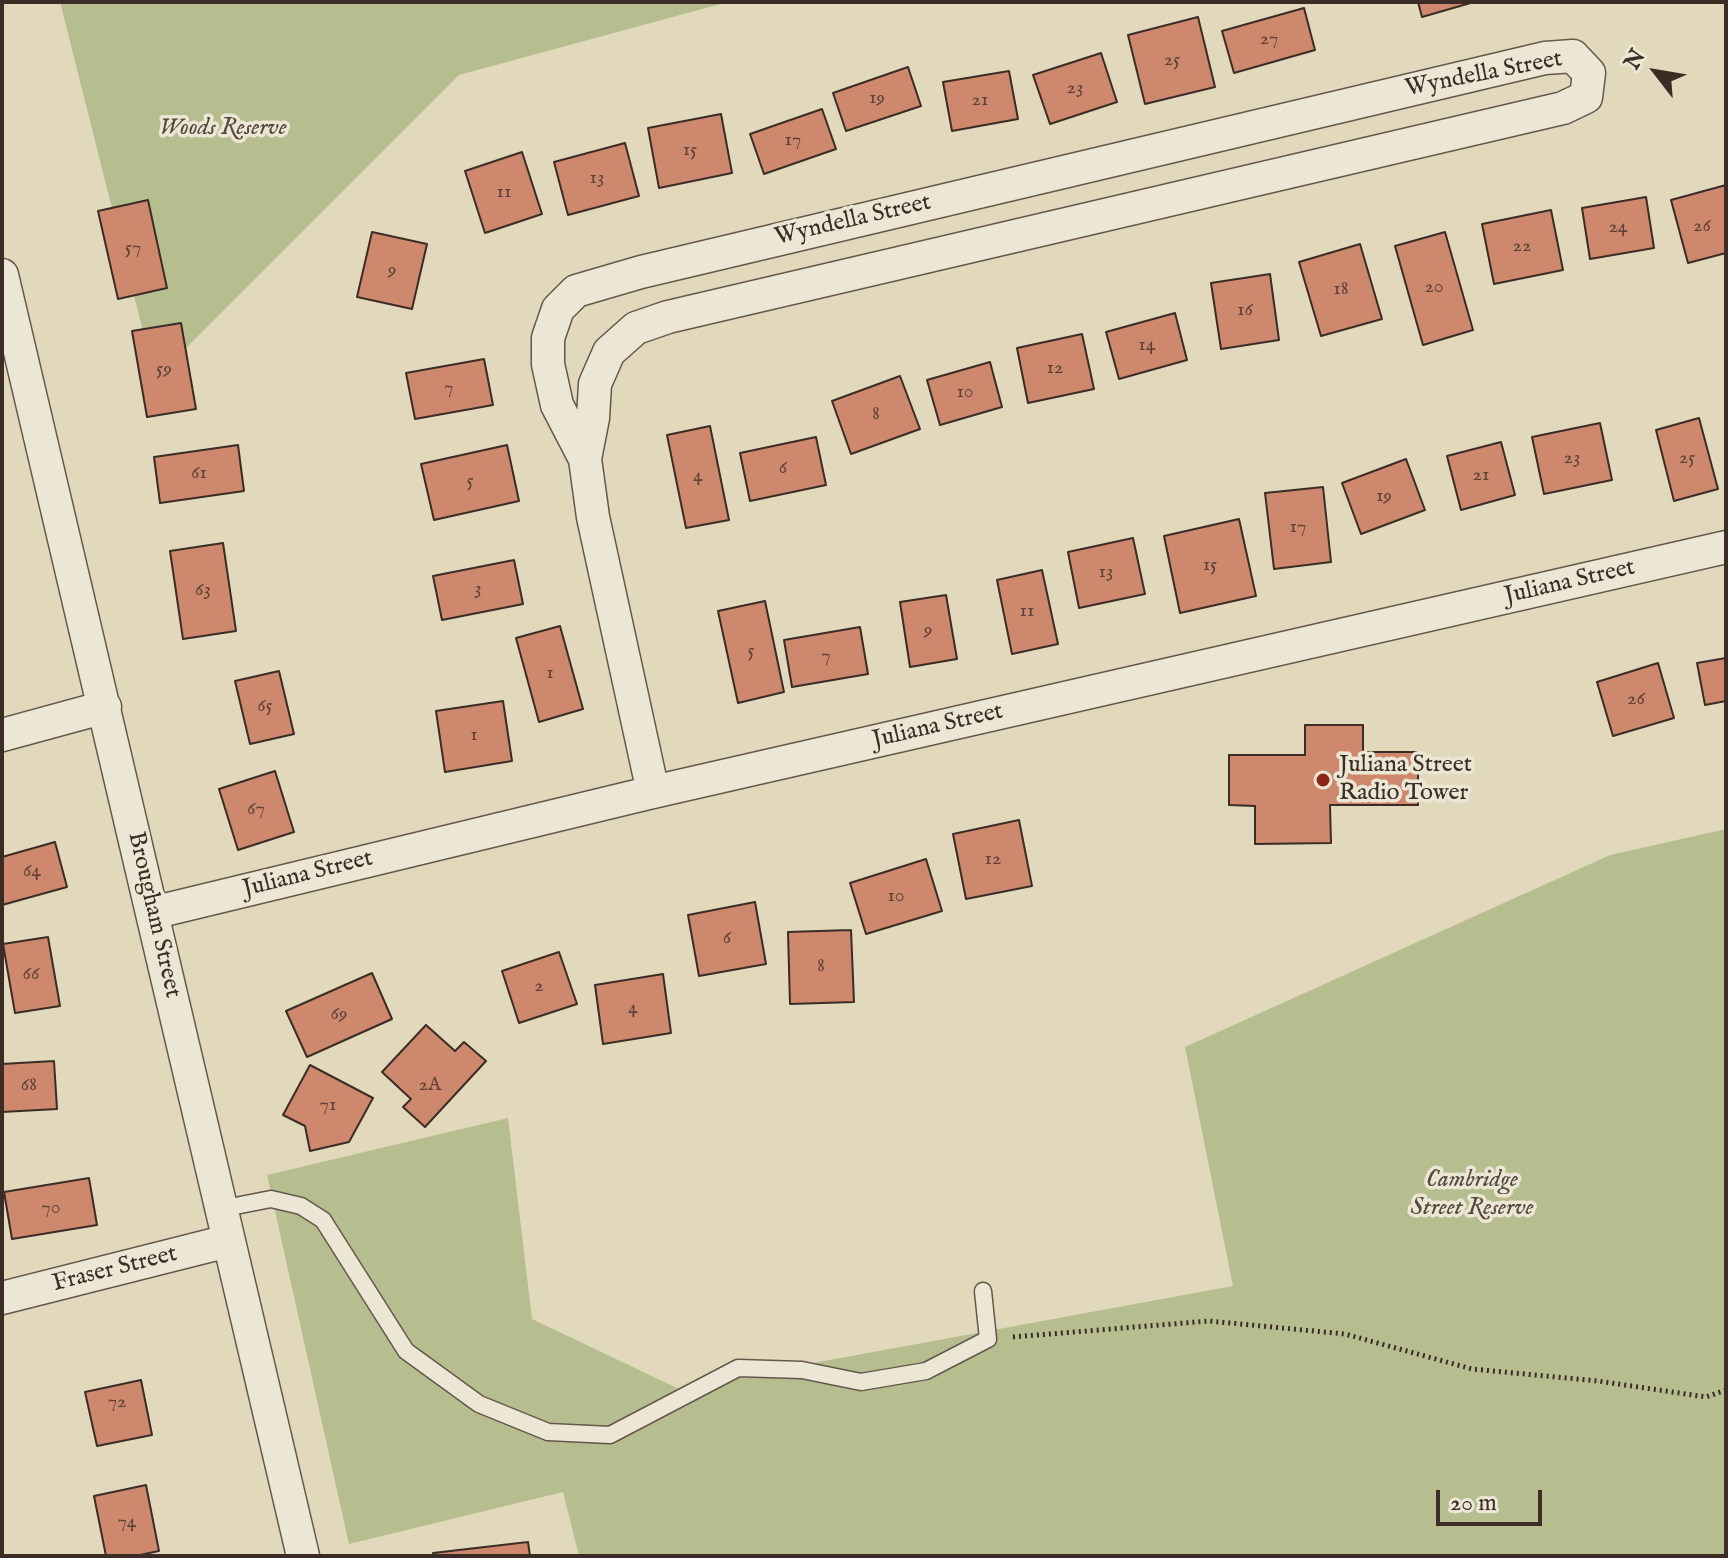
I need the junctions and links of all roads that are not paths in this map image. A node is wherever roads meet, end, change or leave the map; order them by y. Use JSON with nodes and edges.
{"nodes":[{"id":1,"x":2,"y":275,"type":"edge"},
{"id":2,"x":585,"y":459,"type":"junction"},
{"id":3,"x":1726,"y":547,"type":"edge"},
{"id":4,"x":105,"y":707,"type":"junction"},
{"id":5,"x":2,"y":735,"type":"edge"},
{"id":6,"x":653,"y":792,"type":"junction"},
{"id":7,"x":152,"y":913,"type":"junction"},
{"id":8,"x":220,"y":1209,"type":"junction"},
{"id":9,"x":228,"y":1241,"type":"junction"},
{"id":10,"x":983,"y":1291,"type":"dead end"},
{"id":11,"x":2,"y":1298,"type":"edge"},
{"id":12,"x":303,"y":1556,"type":"edge"}],
"edges":[{"from":1,"to":4,"type":"street","name":"Brougham Street"},
{"from":2,"to":2,"type":"street","name":"Wyndella Street"},
{"from":2,"to":6,"type":"street","name":"Wyndella Street"},
{"from":3,"to":6,"type":"street","name":"Juliana Street"},
{"from":4,"to":5,"type":"street"},
{"from":4,"to":7,"type":"street","name":"Brougham Street"},
{"from":6,"to":7,"type":"street","name":"Juliana Street"},
{"from":7,"to":8,"type":"street","name":"Brougham Street"},
{"from":8,"to":9,"type":"street","name":"Brougham Street"},
{"from":8,"to":10,"type":"lane"},
{"from":9,"to":11,"type":"street","name":"Fraser Street"},
{"from":9,"to":12,"type":"street","name":"Brougham Street"}]}
